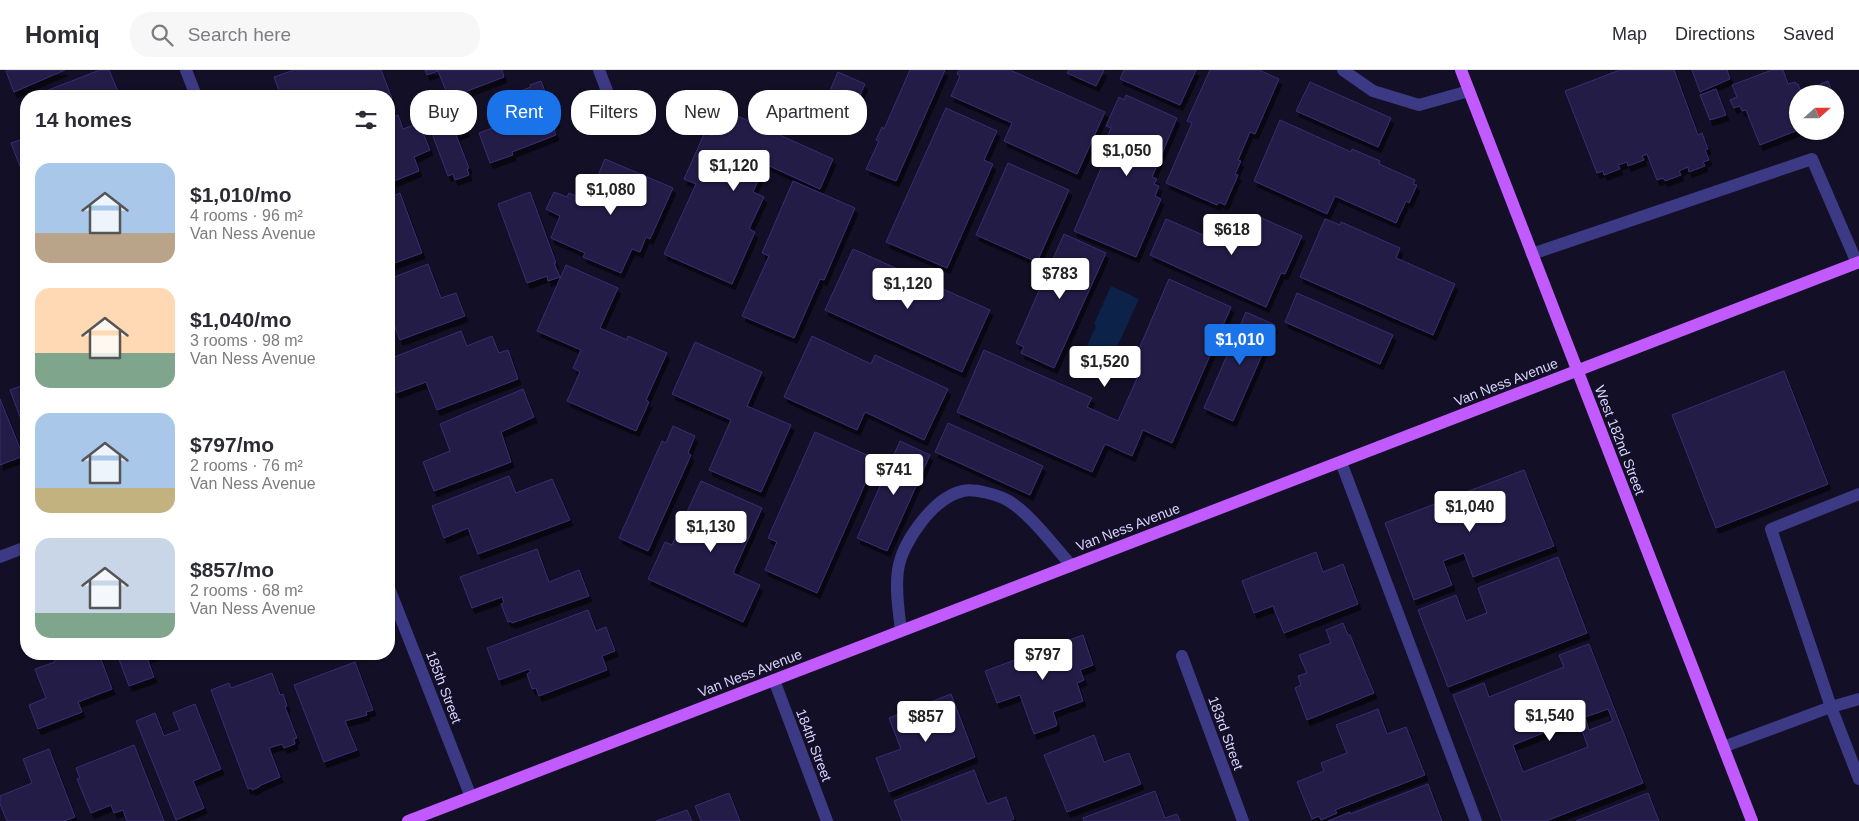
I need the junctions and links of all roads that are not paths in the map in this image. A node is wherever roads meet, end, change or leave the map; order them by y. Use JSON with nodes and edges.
{"nodes":[{"id":1,"x":186,"y":70,"type":"edge"},
{"id":2,"x":599,"y":70,"type":"edge"},
{"id":3,"x":1343,"y":70,"type":"edge"},
{"id":4,"x":1461,"y":70,"type":"edge"},
{"id":5,"x":194,"y":90,"type":"edge"},
{"id":6,"x":607,"y":90,"type":"edge"},
{"id":7,"x":1469,"y":91,"type":"junction"},
{"id":8,"x":1532,"y":254,"type":"junction"},
{"id":9,"x":1858,"y":263,"type":"edge"},
{"id":10,"x":1577,"y":370,"type":"junction"},
{"id":11,"x":1341,"y":462,"type":"junction"},
{"id":12,"x":1859,"y":494,"type":"edge"},
{"id":13,"x":20,"y":549,"type":"edge"},
{"id":14,"x":0,"y":557,"type":"edge"},
{"id":15,"x":1071,"y":565,"type":"junction"},
{"id":16,"x":395,"y":603,"type":"edge"},
{"id":17,"x":901,"y":631,"type":"junction"},
{"id":18,"x":1182,"y":656,"type":"dead end"},
{"id":19,"x":774,"y":680,"type":"junction"},
{"id":20,"x":1859,"y":699,"type":"edge"},
{"id":21,"x":1831,"y":707,"type":"junction"},
{"id":22,"x":1723,"y":747,"type":"junction"},
{"id":23,"x":1859,"y":779,"type":"edge"},
{"id":24,"x":471,"y":797,"type":"junction"},
{"id":25,"x":408,"y":821,"type":"edge"},
{"id":26,"x":827,"y":821,"type":"edge"},
{"id":27,"x":1243,"y":821,"type":"edge"},
{"id":28,"x":1476,"y":821,"type":"edge"},
{"id":29,"x":1752,"y":821,"type":"edge"}],
"edges":[{"from":1,"to":5,"type":"street"},
{"from":2,"to":6,"type":"street"},
{"from":3,"to":7,"type":"street"},
{"from":4,"to":7,"type":"main road","name":"West 182nd Street"},
{"from":7,"to":8,"type":"main road","name":"West 182nd Street"},
{"from":8,"to":9,"type":"street"},
{"from":8,"to":10,"type":"main road","name":"West 182nd Street"},
{"from":9,"to":10,"type":"main road","name":"Van Ness Avenue"},
{"from":10,"to":11,"type":"main road","name":"Van Ness Avenue"},
{"from":10,"to":22,"type":"main road","name":"West 182nd Street"},
{"from":11,"to":15,"type":"main road","name":"Van Ness Avenue"},
{"from":11,"to":28,"type":"street"},
{"from":12,"to":21,"type":"street"},
{"from":13,"to":14,"type":"street"},
{"from":15,"to":17,"type":"main road","name":"Van Ness Avenue"},
{"from":15,"to":17,"type":"street"},
{"from":16,"to":24,"type":"street","name":"185th Street"},
{"from":17,"to":19,"type":"main road","name":"Van Ness Avenue"},
{"from":18,"to":27,"type":"street","name":"183rd Street"},
{"from":19,"to":24,"type":"main road","name":"Van Ness Avenue"},
{"from":19,"to":26,"type":"street","name":"184th Street"},
{"from":20,"to":21,"type":"street"},
{"from":21,"to":22,"type":"street"},
{"from":21,"to":23,"type":"street"},
{"from":22,"to":29,"type":"main road","name":"West 182nd Street"},
{"from":24,"to":25,"type":"main road","name":"Van Ness Avenue"}]}
